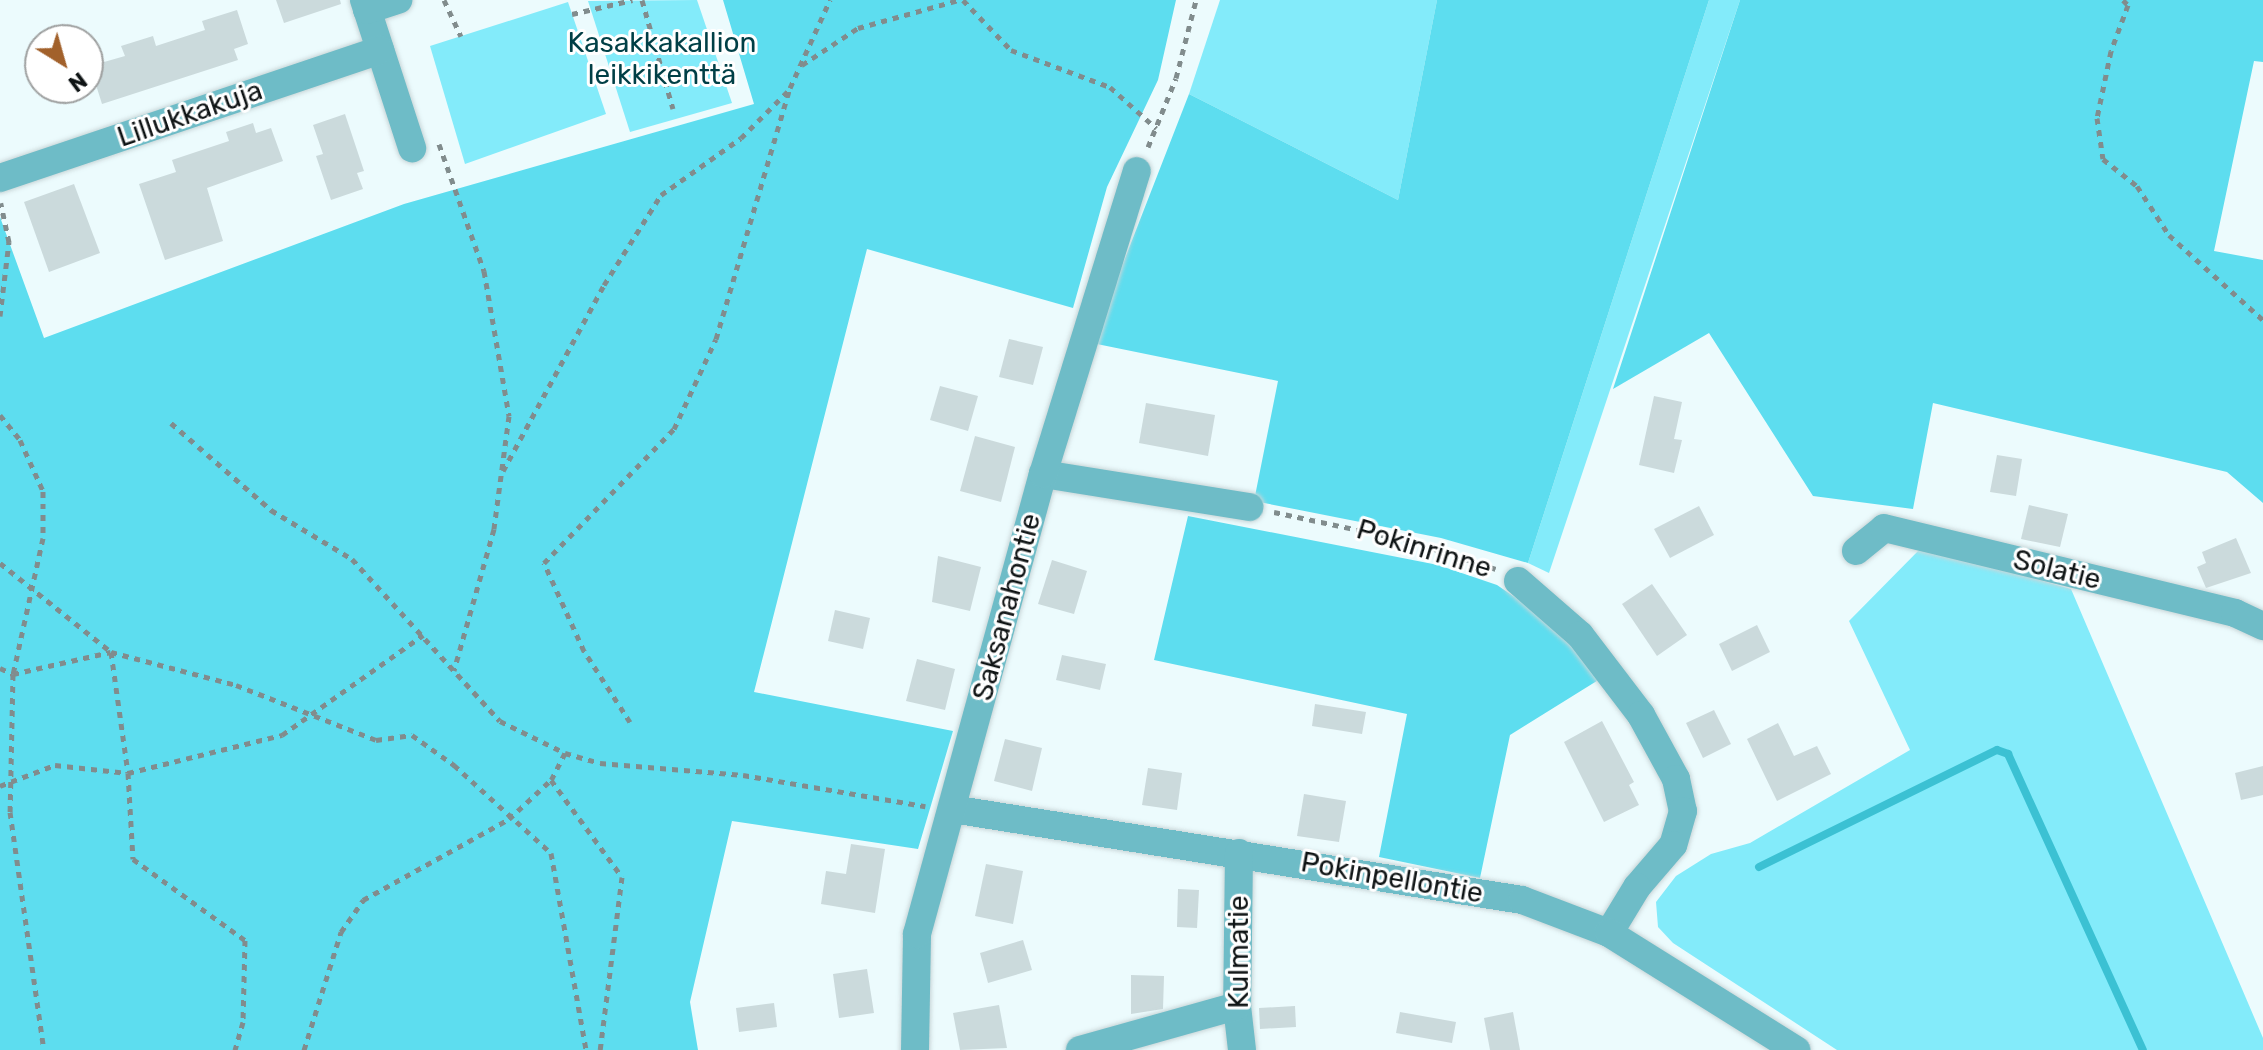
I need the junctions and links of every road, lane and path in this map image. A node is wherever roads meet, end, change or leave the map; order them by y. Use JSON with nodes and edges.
{"nodes":[{"id":1,"x":398,"y":0,"type":"edge"},
{"id":2,"x":444,"y":0,"type":"edge"},
{"id":3,"x":632,"y":0,"type":"edge"},
{"id":4,"x":642,"y":0,"type":"edge"},
{"id":5,"x":830,"y":0,"type":"edge"},
{"id":6,"x":961,"y":0,"type":"edge"},
{"id":7,"x":1196,"y":0,"type":"edge"},
{"id":8,"x":2123,"y":0,"type":"edge"},
{"id":9,"x":365,"y":5,"type":"edge"},
{"id":10,"x":572,"y":14,"type":"dead end"},
{"id":11,"x":461,"y":36,"type":"dead end"},
{"id":12,"x":380,"y":50,"type":"junction"},
{"id":13,"x":801,"y":66,"type":"junction"},
{"id":14,"x":790,"y":88,"type":"junction"},
{"id":15,"x":673,"y":109,"type":"dead end"},
{"id":16,"x":1156,"y":128,"type":"junction"},
{"id":17,"x":424,"y":144,"type":"joint"},
{"id":18,"x":1137,"y":171,"type":"joint"},
{"id":19,"x":0,"y":178,"type":"edge"},
{"id":20,"x":0,"y":197,"type":"edge"},
{"id":21,"x":0,"y":316,"type":"edge"},
{"id":22,"x":2263,"y":320,"type":"edge"},
{"id":23,"x":0,"y":415,"type":"edge"},
{"id":24,"x":171,"y":423,"type":"dead end"},
{"id":25,"x":1043,"y":474,"type":"junction"},
{"id":26,"x":501,"y":475,"type":"junction"},
{"id":27,"x":1249,"y":507,"type":"joint"},
{"id":28,"x":1856,"y":551,"type":"dead end"},
{"id":29,"x":0,"y":563,"type":"edge"},
{"id":30,"x":1518,"y":581,"type":"joint"},
{"id":31,"x":34,"y":590,"type":"junction"},
{"id":32,"x":2263,"y":626,"type":"edge"},
{"id":33,"x":423,"y":635,"type":"junction"},
{"id":34,"x":111,"y":652,"type":"junction"},
{"id":35,"x":0,"y":668,"type":"edge"},
{"id":36,"x":454,"y":670,"type":"junction"},
{"id":37,"x":13,"y":674,"type":"junction"},
{"id":38,"x":314,"y":713,"type":"junction"},
{"id":39,"x":630,"y":722,"type":"dead end"},
{"id":40,"x":565,"y":753,"type":"junction"},
{"id":41,"x":128,"y":773,"type":"junction"},
{"id":42,"x":551,"y":780,"type":"junction"},
{"id":43,"x":8,"y":783,"type":"junction"},
{"id":44,"x":0,"y":786,"type":"edge"},
{"id":45,"x":952,"y":809,"type":"junction"},
{"id":46,"x":10,"y":812,"type":"junction"},
{"id":47,"x":0,"y":816,"type":"edge"},
{"id":48,"x":509,"y":819,"type":"junction"},
{"id":49,"x":1239,"y":853,"type":"junction"},
{"id":50,"x":1609,"y":933,"type":"junction"},
{"id":51,"x":1237,"y":1006,"type":"junction"},
{"id":52,"x":44,"y":1050,"type":"edge"},
{"id":53,"x":235,"y":1050,"type":"edge"},
{"id":54,"x":304,"y":1050,"type":"edge"},
{"id":55,"x":586,"y":1050,"type":"edge"},
{"id":56,"x":600,"y":1050,"type":"edge"},
{"id":57,"x":915,"y":1050,"type":"edge"},
{"id":58,"x":1080,"y":1050,"type":"edge"},
{"id":59,"x":1242,"y":1050,"type":"edge"},
{"id":60,"x":1796,"y":1050,"type":"edge"}],
"edges":[{"from":1,"to":9,"type":"street"},
{"from":2,"to":11,"type":"path"},
{"from":3,"to":10,"type":"path"},
{"from":4,"to":15,"type":"path"},
{"from":5,"to":13,"type":"path"},
{"from":6,"to":13,"type":"path"},
{"from":6,"to":16,"type":"path"},
{"from":7,"to":16,"type":"path"},
{"from":8,"to":22,"type":"path"},
{"from":9,"to":12,"type":"street"},
{"from":12,"to":17,"type":"street"},
{"from":12,"to":19,"type":"street","name":"Lillukkakuja"},
{"from":13,"to":14,"type":"path"},
{"from":14,"to":26,"type":"path"},
{"from":14,"to":39,"type":"path"},
{"from":16,"to":18,"type":"path"},
{"from":17,"to":26,"type":"path"},
{"from":18,"to":25,"type":"street","name":"Saksanahontie"},
{"from":20,"to":21,"type":"path"},
{"from":23,"to":31,"type":"path"},
{"from":24,"to":33,"type":"path"},
{"from":25,"to":27,"type":"street"},
{"from":25,"to":45,"type":"street","name":"Saksanahontie"},
{"from":26,"to":36,"type":"path"},
{"from":27,"to":30,"type":"path","name":"Pokinrinne"},
{"from":28,"to":32,"type":"street","name":"Solatie"},
{"from":29,"to":31,"type":"path"},
{"from":30,"to":50,"type":"street","name":"Pokinrinne"},
{"from":31,"to":34,"type":"path"},
{"from":31,"to":37,"type":"path"},
{"from":33,"to":36,"type":"path"},
{"from":33,"to":38,"type":"path"},
{"from":34,"to":37,"type":"path"},
{"from":34,"to":38,"type":"path"},
{"from":34,"to":41,"type":"path"},
{"from":35,"to":37,"type":"path"},
{"from":36,"to":40,"type":"path"},
{"from":37,"to":43,"type":"path"},
{"from":38,"to":41,"type":"path"},
{"from":38,"to":48,"type":"path"},
{"from":40,"to":42,"type":"path"},
{"from":40,"to":45,"type":"path"},
{"from":41,"to":43,"type":"path"},
{"from":41,"to":53,"type":"path"},
{"from":42,"to":48,"type":"path"},
{"from":42,"to":56,"type":"path"},
{"from":43,"to":44,"type":"path"},
{"from":43,"to":46,"type":"path"},
{"from":45,"to":49,"type":"street","name":"Pokinpellontie"},
{"from":45,"to":57,"type":"street","name":"Saksanahontie"},
{"from":46,"to":47,"type":"path"},
{"from":46,"to":52,"type":"path"},
{"from":48,"to":54,"type":"path"},
{"from":48,"to":55,"type":"path"},
{"from":49,"to":50,"type":"street","name":"Pokinpellontie"},
{"from":49,"to":51,"type":"street","name":"Kulmatie"},
{"from":50,"to":60,"type":"street","name":"Pokinpellontie"},
{"from":51,"to":58,"type":"street"},
{"from":51,"to":59,"type":"street","name":"Kulmatie"}]}
